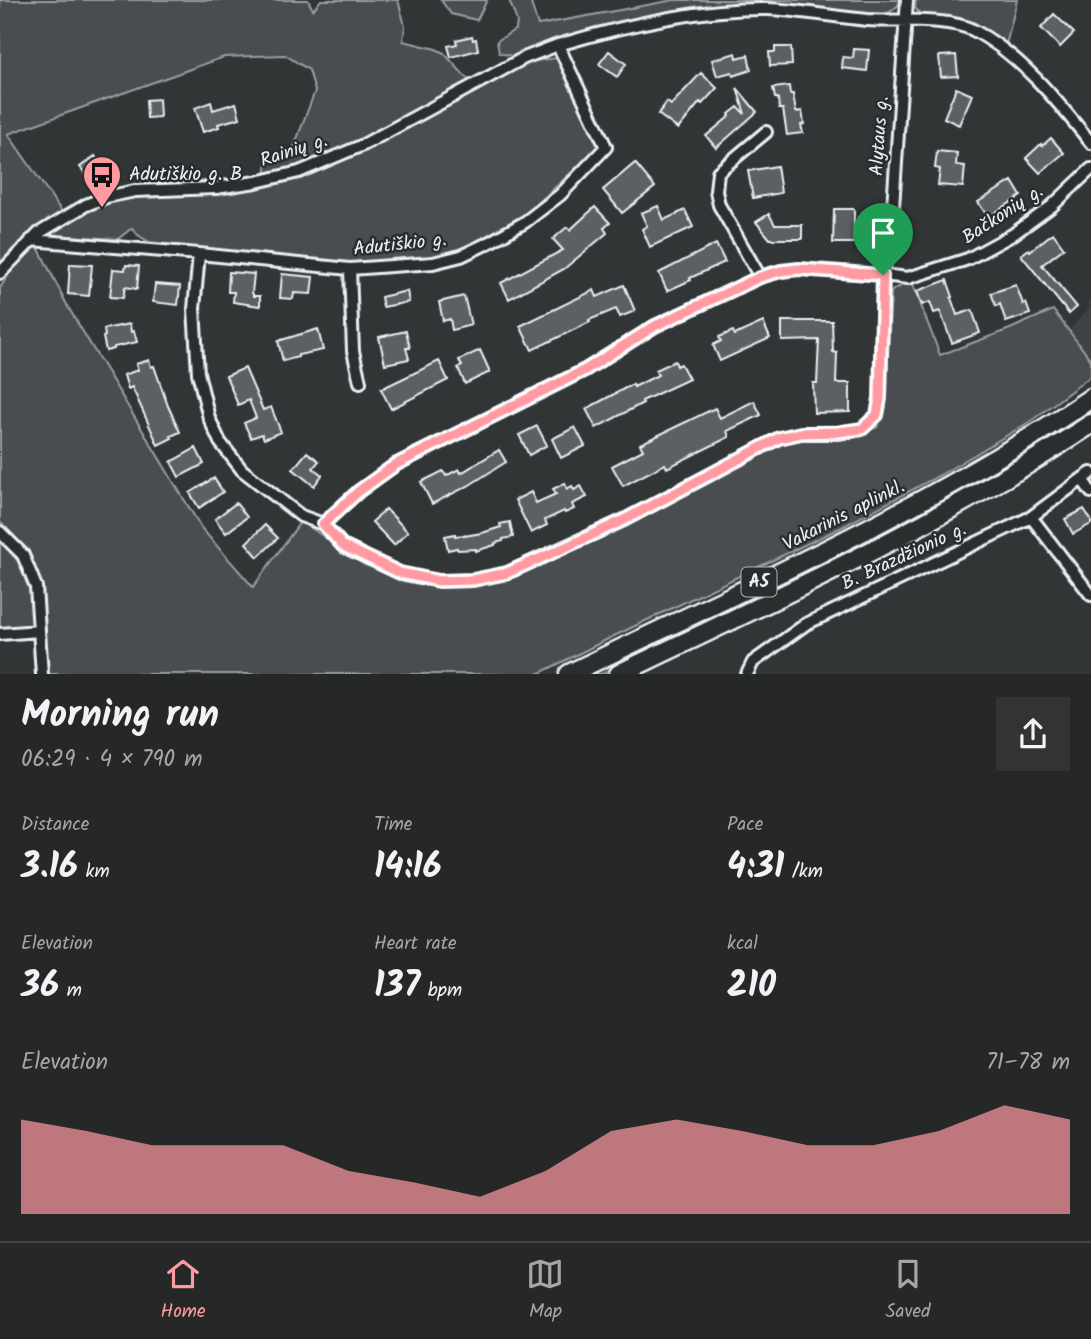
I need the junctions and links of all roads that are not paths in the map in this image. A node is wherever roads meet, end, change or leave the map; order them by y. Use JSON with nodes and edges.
{"nodes":[{"id":1,"x":907,"y":0,"type":"edge"},
{"id":2,"x":906,"y":21,"type":"junction"},
{"id":3,"x":558,"y":45,"type":"junction"},
{"id":4,"x":766,"y":132,"type":"dead end"},
{"id":5,"x":1091,"y":143,"type":"edge"},
{"id":6,"x":1091,"y":169,"type":"edge"},
{"id":7,"x":31,"y":240,"type":"junction"},
{"id":8,"x":199,"y":254,"type":"junction"},
{"id":9,"x":350,"y":269,"type":"junction"},
{"id":10,"x":0,"y":273,"type":"edge"},
{"id":11,"x":883,"y":275,"type":"junction"},
{"id":12,"x":760,"y":277,"type":"junction"},
{"id":13,"x":360,"y":382,"type":"dead end"},
{"id":14,"x":1091,"y":383,"type":"edge"},
{"id":15,"x":1091,"y":398,"type":"edge"},
{"id":16,"x":1072,"y":411,"type":"junction"},
{"id":17,"x":1091,"y":424,"type":"edge"},
{"id":18,"x":1087,"y":476,"type":"edge"},
{"id":19,"x":1091,"y":492,"type":"edge"},
{"id":20,"x":1031,"y":517,"type":"junction"},
{"id":21,"x":323,"y":524,"type":"junction"},
{"id":22,"x":0,"y":532,"type":"edge"},
{"id":23,"x":1091,"y":595,"type":"edge"},
{"id":24,"x":39,"y":631,"type":"junction"},
{"id":25,"x":0,"y":635,"type":"edge"},
{"id":26,"x":42,"y":674,"type":"edge"},
{"id":27,"x":569,"y":674,"type":"edge"},
{"id":28,"x":619,"y":674,"type":"edge"},
{"id":29,"x":747,"y":674,"type":"edge"}],
"edges":[{"from":1,"to":2,"type":"street","name":"Alytaus g."},
{"from":2,"to":3,"type":"street"},
{"from":2,"to":5,"type":"street"},
{"from":2,"to":11,"type":"street","name":"Alytaus g."},
{"from":3,"to":7,"type":"street","name":"Rainių g."},
{"from":3,"to":9,"type":"street","name":"Adutiškio g."},
{"from":4,"to":12,"type":"street"},
{"from":6,"to":11,"type":"street","name":"Bačkonių g."},
{"from":7,"to":8,"type":"street","name":"Adutiškio g."},
{"from":7,"to":10,"type":"street","name":"Rainių g."},
{"from":8,"to":9,"type":"street","name":"Adutiškio g."},
{"from":8,"to":21,"type":"street","name":"Alytaus g."},
{"from":9,"to":13,"type":"street"},
{"from":11,"to":12,"type":"street","name":"Bačkonių g."},
{"from":11,"to":21,"type":"street","name":"Alytaus g."},
{"from":12,"to":21,"type":"street","name":"Bačkonių g."},
{"from":14,"to":16,"type":"highway"},
{"from":15,"to":16,"type":"highway","name":"Vakarinis aplinkl.","number":"A5"},
{"from":16,"to":27,"type":"highway","name":"Vakarinis aplinkl.","number":"A5"},
{"from":17,"to":28,"type":"highway","number":"A5"},
{"from":18,"to":19,"type":"street"},
{"from":18,"to":20,"type":"street","name":"B. Brazdžionio g."},
{"from":20,"to":23,"type":"street"},
{"from":20,"to":29,"type":"street","name":"B. Brazdžionio g."},
{"from":22,"to":24,"type":"street"},
{"from":24,"to":25,"type":"street"},
{"from":24,"to":26,"type":"street"}]}
